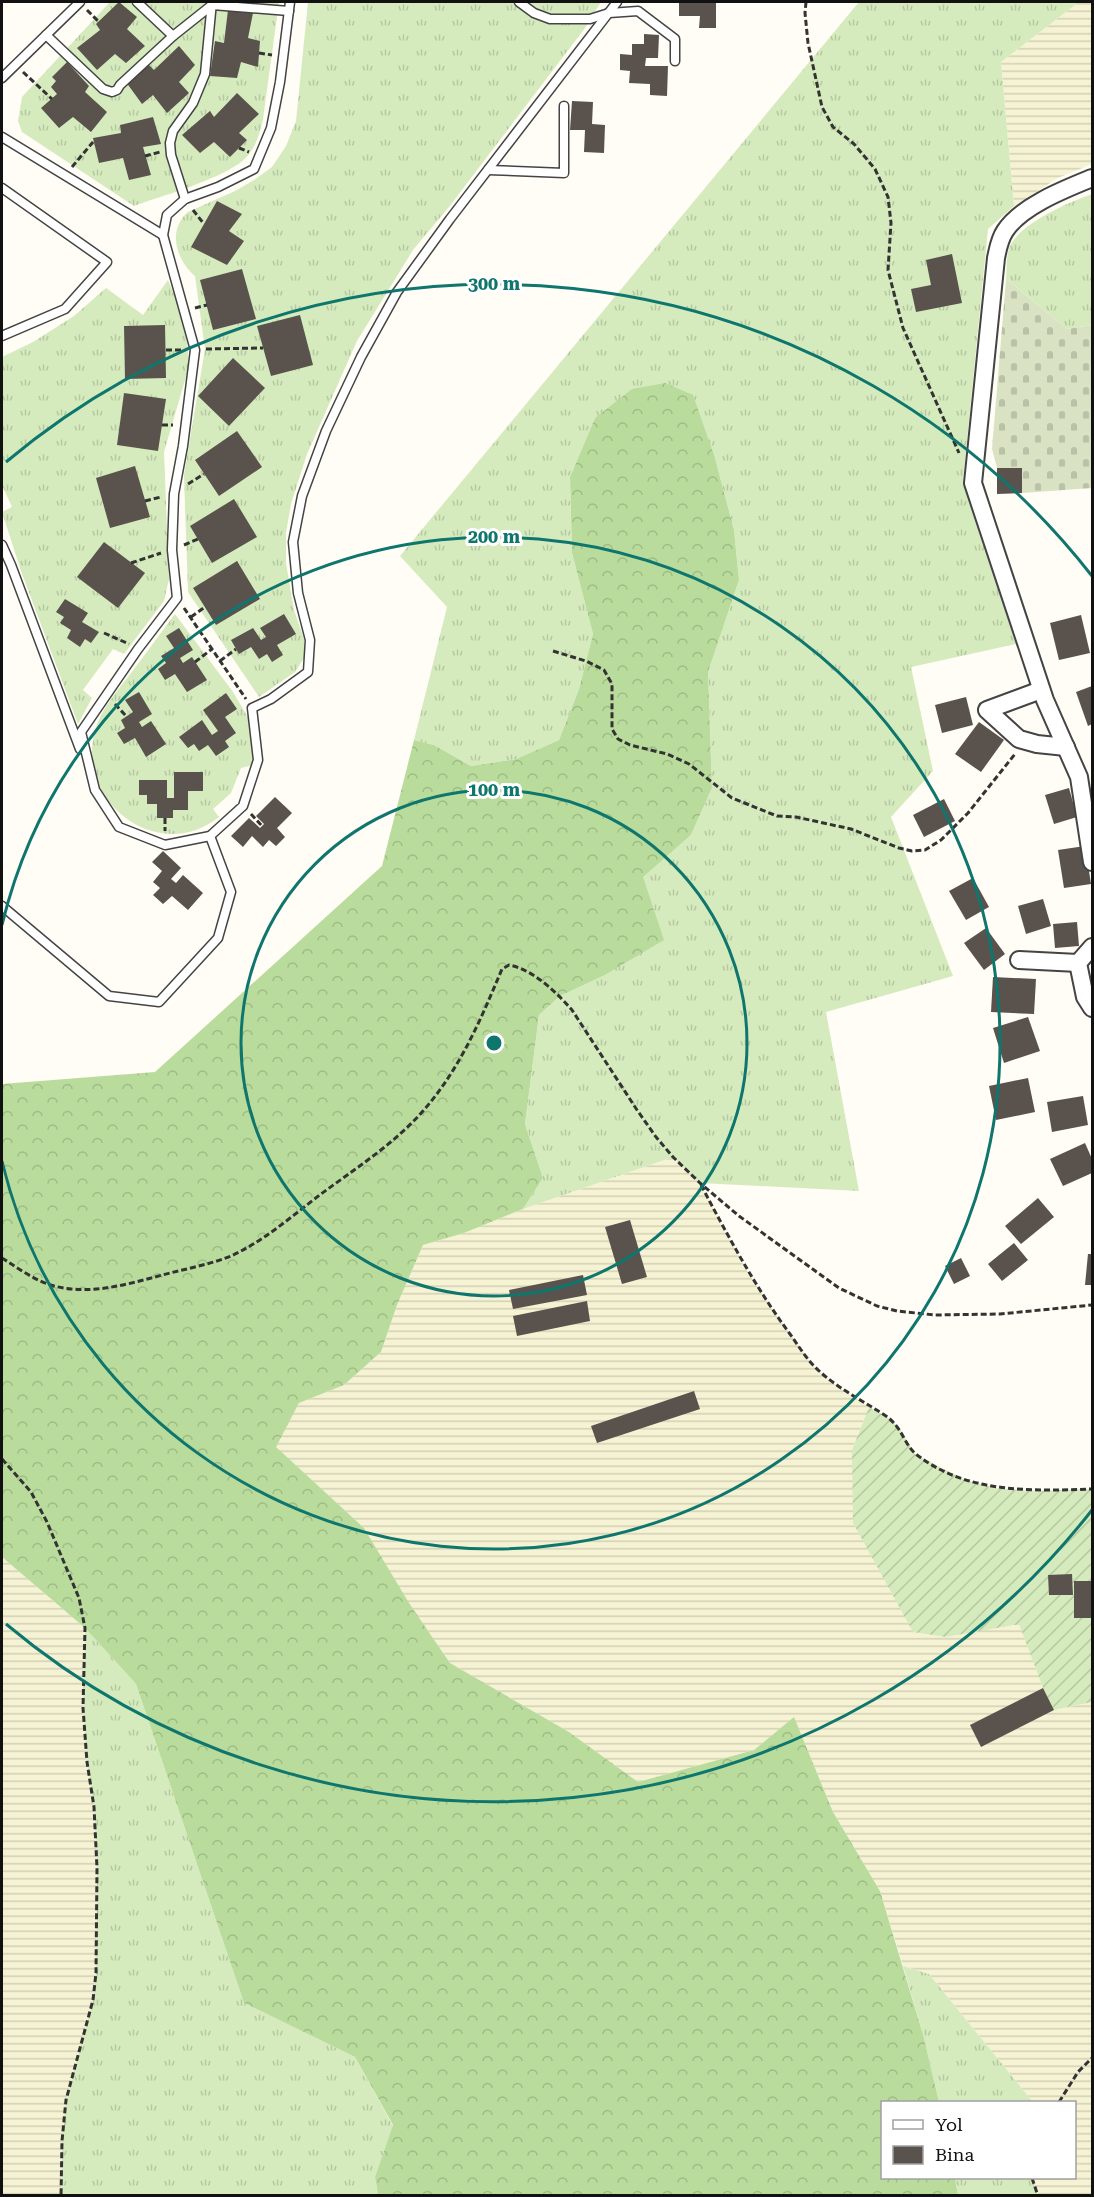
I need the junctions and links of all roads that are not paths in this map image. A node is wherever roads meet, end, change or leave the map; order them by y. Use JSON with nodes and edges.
{"nodes":[{"id":1,"x":80,"y":2,"type":"edge"},
{"id":2,"x":137,"y":2,"type":"edge"},
{"id":3,"x":290,"y":2,"type":"edge"},
{"id":4,"x":519,"y":2,"type":"edge"},
{"id":5,"x":610,"y":2,"type":"edge"},
{"id":6,"x":617,"y":2,"type":"edge"},
{"id":7,"x":212,"y":3,"type":"edge"},
{"id":8,"x":289,"y":11,"type":"junction"},
{"id":9,"x":609,"y":13,"type":"junction"},
{"id":10,"x":46,"y":35,"type":"junction"},
{"id":11,"x":173,"y":36,"type":"junction"},
{"id":12,"x":675,"y":61,"type":"dead end"},
{"id":13,"x":2,"y":78,"type":"edge"},
{"id":14,"x":564,"y":106,"type":"dead end"},
{"id":15,"x":2,"y":136,"type":"edge"},
{"id":16,"x":488,"y":170,"type":"junction"},
{"id":17,"x":1092,"y":178,"type":"edge"},
{"id":18,"x":2,"y":188,"type":"edge"},
{"id":19,"x":185,"y":199,"type":"junction"},
{"id":20,"x":163,"y":235,"type":"junction"},
{"id":21,"x":2,"y":336,"type":"edge"},
{"id":22,"x":2,"y":545,"type":"edge"},
{"id":23,"x":1041,"y":690,"type":"junction"},
{"id":24,"x":1066,"y":747,"type":"junction"},
{"id":25,"x":95,"y":790,"type":"junction"},
{"id":26,"x":210,"y":836,"type":"junction"},
{"id":27,"x":1092,"y":862,"type":"edge"},
{"id":28,"x":2,"y":906,"type":"edge"},
{"id":29,"x":1092,"y":947,"type":"edge"},
{"id":30,"x":1019,"y":960,"type":"dead end"},
{"id":31,"x":1078,"y":963,"type":"junction"},
{"id":32,"x":1092,"y":1008,"type":"edge"}],
"edges":[{"from":1,"to":10,"type":"lane"},
{"from":2,"to":11,"type":"lane"},
{"from":3,"to":8,"type":"lane"},
{"from":4,"to":9,"type":"lane"},
{"from":5,"to":9,"type":"lane"},
{"from":6,"to":9,"type":"lane"},
{"from":7,"to":8,"type":"lane"},
{"from":7,"to":11,"type":"lane"},
{"from":7,"to":19,"type":"lane"},
{"from":8,"to":19,"type":"lane"},
{"from":9,"to":12,"type":"lane"},
{"from":9,"to":16,"type":"lane"},
{"from":10,"to":11,"type":"lane"},
{"from":10,"to":13,"type":"lane"},
{"from":14,"to":16,"type":"lane"},
{"from":15,"to":20,"type":"lane"},
{"from":16,"to":26,"type":"lane"},
{"from":17,"to":23,"type":"street"},
{"from":18,"to":21,"type":"lane"},
{"from":19,"to":20,"type":"lane"},
{"from":20,"to":25,"type":"lane"},
{"from":22,"to":25,"type":"lane"},
{"from":23,"to":24,"type":"street"},
{"from":23,"to":24,"type":"street"},
{"from":24,"to":27,"type":"street"},
{"from":25,"to":26,"type":"lane"},
{"from":26,"to":28,"type":"lane"},
{"from":29,"to":31,"type":"street"},
{"from":30,"to":31,"type":"street"},
{"from":31,"to":32,"type":"street"}]}
